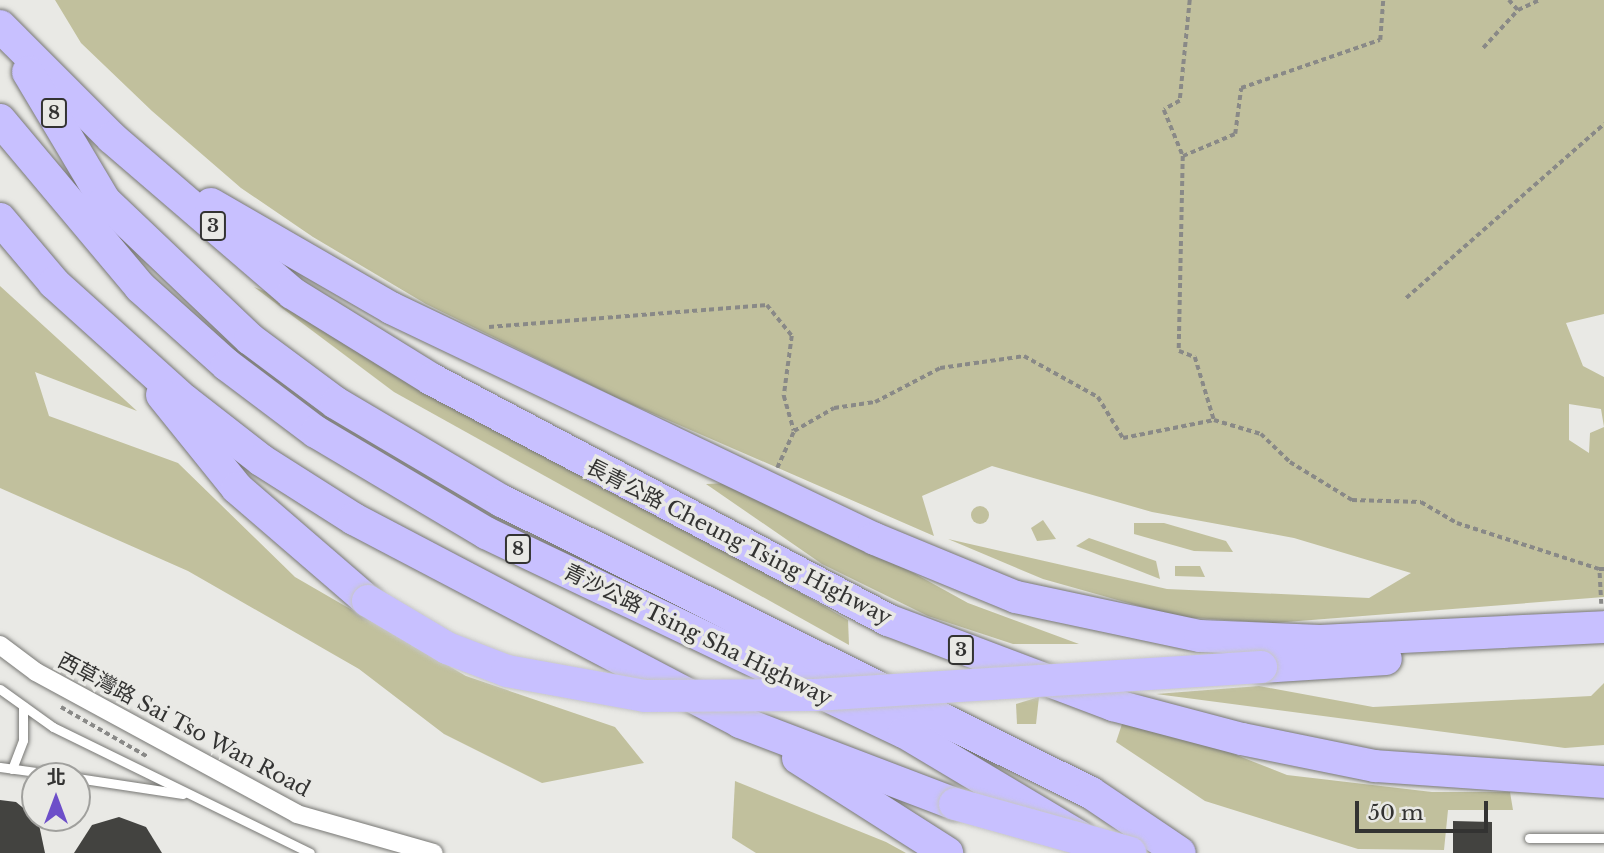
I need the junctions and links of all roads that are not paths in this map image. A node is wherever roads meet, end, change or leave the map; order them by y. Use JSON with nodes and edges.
{"nodes":[{"id":1,"x":0,"y":27,"type":"edge"},
{"id":2,"x":0,"y":120,"type":"edge"},
{"id":3,"x":135,"y":158,"type":"junction"},
{"id":4,"x":105,"y":201,"type":"joint"},
{"id":5,"x":0,"y":203,"type":"edge"},
{"id":6,"x":9,"y":231,"type":"edge"},
{"id":7,"x":143,"y":365,"type":"junction"},
{"id":8,"x":1604,"y":627,"type":"edge"},
{"id":9,"x":0,"y":645,"type":"edge"},
{"id":10,"x":1604,"y":645,"type":"edge"},
{"id":11,"x":0,"y":689,"type":"edge"},
{"id":12,"x":23,"y":706,"type":"junction"},
{"id":13,"x":740,"y":722,"type":"junction"},
{"id":14,"x":0,"y":767,"type":"edge"},
{"id":15,"x":12,"y":769,"type":"junction"},
{"id":16,"x":21,"y":770,"type":"edge"},
{"id":17,"x":91,"y":780,"type":"edge"},
{"id":18,"x":1604,"y":782,"type":"edge"},
{"id":19,"x":193,"y":795,"type":"junction"},
{"id":20,"x":1529,"y":838,"type":"dead end"},
{"id":21,"x":1604,"y":838,"type":"edge"},
{"id":22,"x":310,"y":853,"type":"edge"},
{"id":23,"x":434,"y":853,"type":"edge"},
{"id":24,"x":947,"y":853,"type":"edge"},
{"id":25,"x":1100,"y":853,"type":"edge"},
{"id":26,"x":1130,"y":853,"type":"edge"},
{"id":27,"x":1180,"y":853,"type":"edge"}],
"edges":[{"from":1,"to":3,"type":"highway","name":"長青公路 Cheung Tsing Highway","number":"3"},
{"from":1,"to":4,"type":"highway","name":"長青公路 Cheung Tsing Highway","number":"8"},
{"from":2,"to":25,"type":"highway","name":"青沙公路 Tsing Sha Highway","number":"8"},
{"from":3,"to":8,"type":"highway"},
{"from":3,"to":18,"type":"highway","name":"長青公路 Cheung Tsing Highway","number":"3"},
{"from":4,"to":27,"type":"highway","name":"青沙公路 Tsing Sha Highway","number":"8"},
{"from":5,"to":6,"type":"highway"},
{"from":6,"to":7,"type":"highway"},
{"from":7,"to":10,"type":"highway","bridge":true},
{"from":7,"to":13,"type":"highway","bridge":true},
{"from":9,"to":23,"type":"street","name":"西草灣路 Sai Tso Wan Road"},
{"from":11,"to":12,"type":"lane"},
{"from":12,"to":15,"type":"lane"},
{"from":12,"to":19,"type":"lane"},
{"from":13,"to":24,"type":"highway"},
{"from":13,"to":26,"type":"highway","bridge":true},
{"from":14,"to":15,"type":"lane"},
{"from":15,"to":16,"type":"lane"},
{"from":17,"to":19,"type":"lane"},
{"from":19,"to":22,"type":"lane"},
{"from":20,"to":21,"type":"lane"}]}
